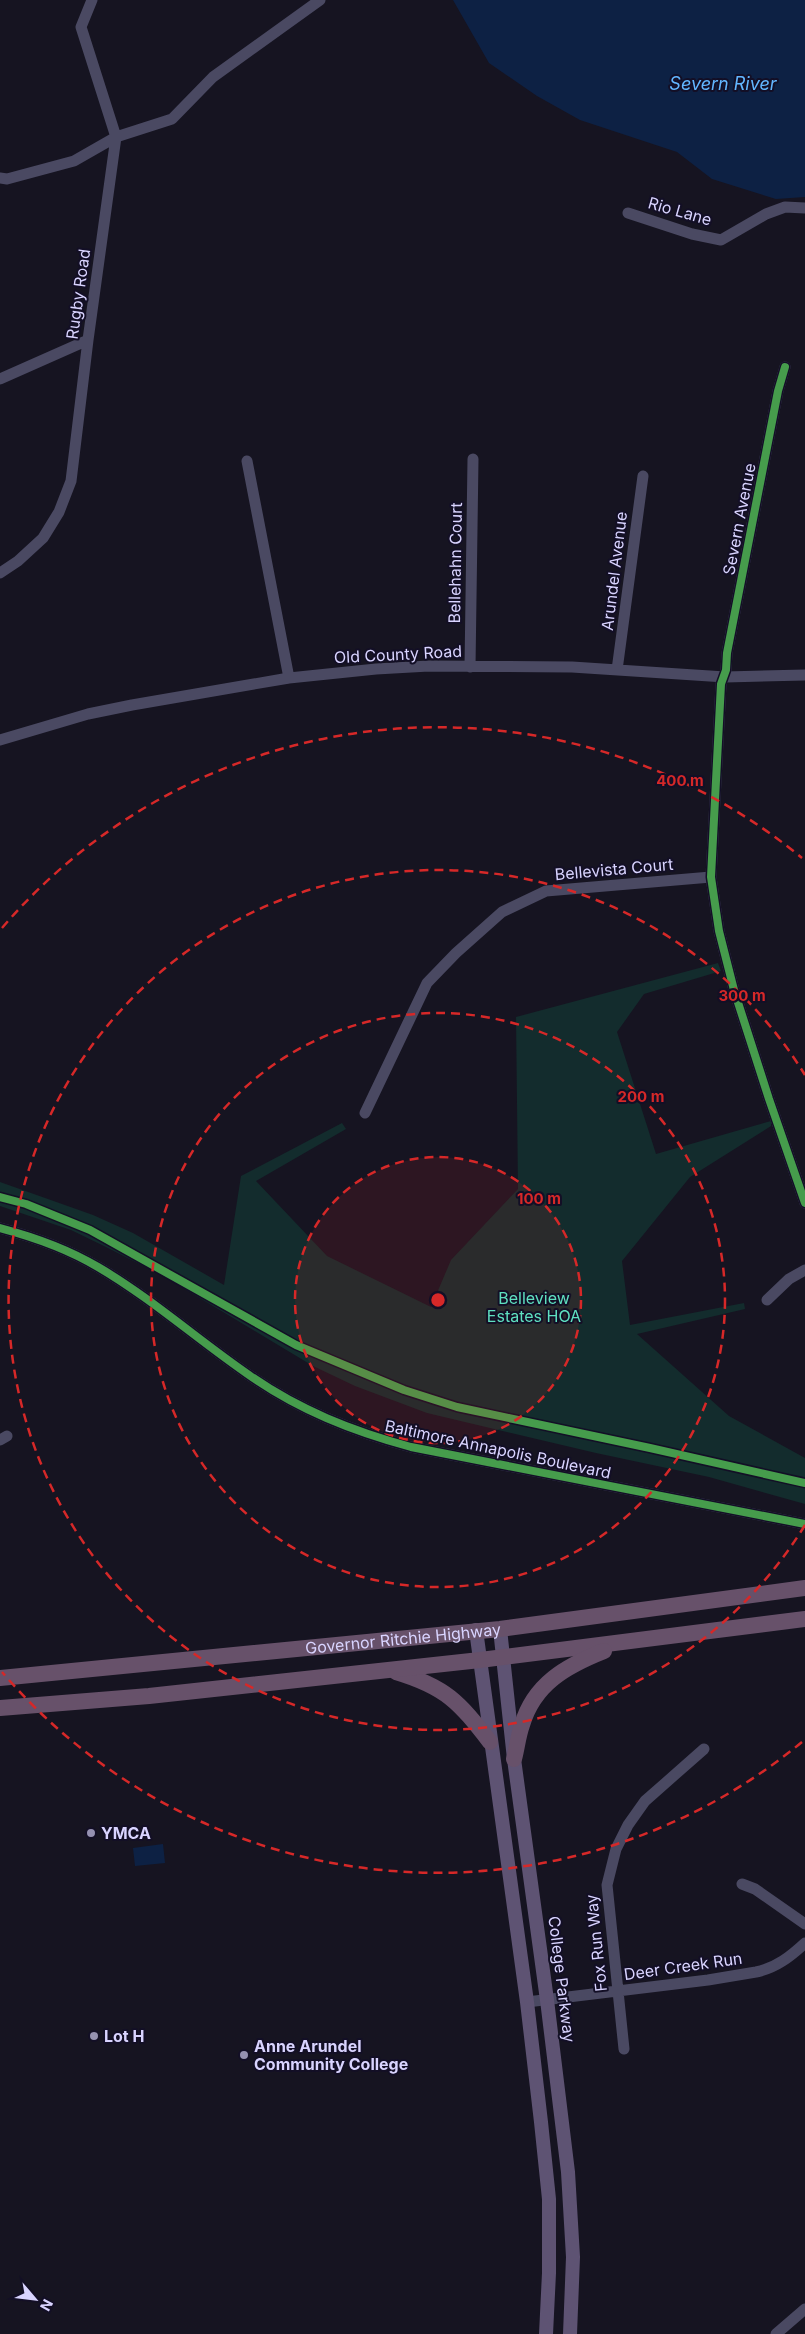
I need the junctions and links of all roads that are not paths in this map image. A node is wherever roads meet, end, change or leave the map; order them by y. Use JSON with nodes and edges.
{"nodes":[{"id":1,"x":92,"y":0,"type":"edge"},
{"id":2,"x":320,"y":0,"type":"edge"},
{"id":3,"x":116,"y":137,"type":"junction"},
{"id":4,"x":0,"y":178,"type":"edge"},
{"id":5,"x":805,"y":208,"type":"edge"},
{"id":6,"x":628,"y":213,"type":"dead end"},
{"id":7,"x":88,"y":340,"type":"junction"},
{"id":8,"x":785,"y":367,"type":"dead end"},
{"id":9,"x":0,"y":379,"type":"edge"},
{"id":10,"x":473,"y":459,"type":"dead end"},
{"id":11,"x":247,"y":461,"type":"dead end"},
{"id":12,"x":643,"y":476,"type":"dead end"},
{"id":13,"x":0,"y":573,"type":"edge"},
{"id":14,"x":470,"y":666,"type":"junction"},
{"id":15,"x":617,"y":670,"type":"junction"},
{"id":16,"x":805,"y":675,"type":"edge"},
{"id":17,"x":725,"y":677,"type":"junction"},
{"id":18,"x":290,"y":678,"type":"junction"},
{"id":19,"x":0,"y":740,"type":"edge"},
{"id":20,"x":711,"y":877,"type":"junction"},
{"id":21,"x":365,"y":1113,"type":"dead end"},
{"id":22,"x":805,"y":1203,"type":"edge"},
{"id":23,"x":0,"y":1228,"type":"edge"},
{"id":24,"x":805,"y":1270,"type":"edge"},
{"id":25,"x":767,"y":1300,"type":"dead end"},
{"id":26,"x":805,"y":1524,"type":"edge"},
{"id":27,"x":805,"y":1588,"type":"edge"},
{"id":28,"x":805,"y":1619,"type":"edge"},
{"id":29,"x":500,"y":1629,"type":"junction"},
{"id":30,"x":476,"y":1630,"type":"junction"},
{"id":31,"x":628,"y":1642,"type":"junction"},
{"id":32,"x":504,"y":1658,"type":"junction"},
{"id":33,"x":480,"y":1660,"type":"junction"},
{"id":34,"x":389,"y":1670,"type":"junction"},
{"id":35,"x":0,"y":1678,"type":"edge"},
{"id":36,"x":0,"y":1708,"type":"edge"},
{"id":37,"x":490,"y":1742,"type":"junction"},
{"id":38,"x":704,"y":1749,"type":"dead end"},
{"id":39,"x":514,"y":1759,"type":"junction"},
{"id":40,"x":742,"y":1884,"type":"dead end"},
{"id":41,"x":805,"y":1924,"type":"edge"},
{"id":42,"x":805,"y":1943,"type":"edge"},
{"id":43,"x":617,"y":1992,"type":"junction"},
{"id":44,"x":547,"y":2000,"type":"junction"},
{"id":45,"x":527,"y":2002,"type":"junction"},
{"id":46,"x":624,"y":2049,"type":"dead end"},
{"id":47,"x":549,"y":2273,"type":"junction"},
{"id":48,"x":805,"y":2310,"type":"edge"},
{"id":49,"x":536,"y":2334,"type":"edge"},
{"id":50,"x":546,"y":2334,"type":"edge"},
{"id":51,"x":570,"y":2334,"type":"edge"},
{"id":52,"x":776,"y":2334,"type":"edge"}],
"edges":[{"from":1,"to":3,"type":"street","name":"Rugby Road"},
{"from":2,"to":3,"type":"street"},
{"from":3,"to":4,"type":"street"},
{"from":3,"to":7,"type":"street","name":"Rugby Road"},
{"from":5,"to":6,"type":"street","name":"Rio Lane"},
{"from":7,"to":9,"type":"street"},
{"from":7,"to":13,"type":"street","name":"Rugby Road"},
{"from":8,"to":17,"type":"street","name":"Severn Avenue"},
{"from":10,"to":14,"type":"street","name":"Bellehahn Court"},
{"from":11,"to":18,"type":"street"},
{"from":12,"to":15,"type":"street","name":"Arundel Avenue"},
{"from":14,"to":15,"type":"street","name":"Old County Road"},
{"from":14,"to":18,"type":"street","name":"Old County Road"},
{"from":15,"to":17,"type":"street","name":"Old County Road"},
{"from":16,"to":17,"type":"street","name":"Old County Road"},
{"from":17,"to":20,"type":"street","name":"Severn Avenue"},
{"from":18,"to":19,"type":"street","name":"Old County Road"},
{"from":20,"to":21,"type":"street","name":"Bellevista Court"},
{"from":20,"to":22,"type":"street","name":"Severn Avenue"},
{"from":23,"to":26,"type":"street","name":"Baltimore Annapolis Boulevard"},
{"from":24,"to":25,"type":"street"},
{"from":27,"to":29,"type":"highway","name":"Governor Ritchie Highway"},
{"from":28,"to":31,"type":"highway","name":"Governor Ritchie Highway"},
{"from":29,"to":30,"type":"highway","name":"Governor Ritchie Highway"},
{"from":29,"to":32,"type":"main road","name":"College Parkway"},
{"from":30,"to":33,"type":"main road"},
{"from":30,"to":35,"type":"highway","name":"Governor Ritchie Highway"},
{"from":31,"to":32,"type":"highway","name":"Governor Ritchie Highway"},
{"from":31,"to":39,"type":"highway"},
{"from":32,"to":33,"type":"highway","name":"Governor Ritchie Highway"},
{"from":32,"to":39,"type":"main road","name":"College Parkway"},
{"from":33,"to":34,"type":"highway","name":"Governor Ritchie Highway"},
{"from":33,"to":37,"type":"main road"},
{"from":34,"to":36,"type":"highway","name":"Governor Ritchie Highway"},
{"from":34,"to":37,"type":"highway"},
{"from":37,"to":45,"type":"main road"},
{"from":38,"to":43,"type":"street","name":"Fox Run Way"},
{"from":39,"to":44,"type":"main road","name":"College Parkway"},
{"from":40,"to":41,"type":"street"},
{"from":42,"to":43,"type":"street","name":"Deer Creek Run"},
{"from":43,"to":44,"type":"street","name":"Deer Creek Run"},
{"from":43,"to":46,"type":"street","name":"Fox Run Way"},
{"from":44,"to":45,"type":"street","name":"Deer Creek Run"},
{"from":44,"to":51,"type":"main road","name":"College Parkway"},
{"from":45,"to":47,"type":"main road"},
{"from":47,"to":49,"type":"main road"},
{"from":47,"to":50,"type":"main road"},
{"from":48,"to":52,"type":"street"}]}
